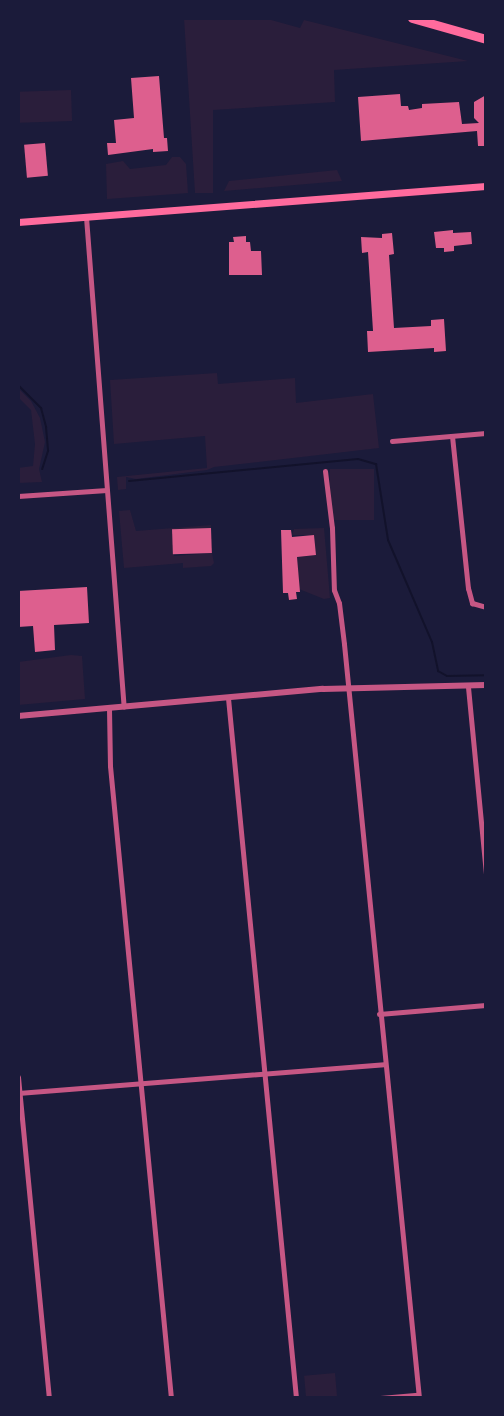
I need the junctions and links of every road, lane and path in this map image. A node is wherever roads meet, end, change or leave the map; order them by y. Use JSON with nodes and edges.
{"nodes":[{"id":1,"x":412,"y":18,"type":"edge"},
{"id":2,"x":486,"y":39,"type":"edge"},
{"id":3,"x":486,"y":186,"type":"edge"},
{"id":4,"x":86,"y":217,"type":"junction"},
{"id":5,"x":18,"y":222,"type":"edge"},
{"id":6,"x":486,"y":433,"type":"edge"},
{"id":7,"x":452,"y":435,"type":"junction"},
{"id":8,"x":392,"y":441,"type":"dead end"},
{"id":9,"x":325,"y":471,"type":"dead end"},
{"id":10,"x":107,"y":490,"type":"junction"},
{"id":11,"x":18,"y":496,"type":"edge"},
{"id":12,"x":486,"y":607,"type":"edge"},
{"id":13,"x":486,"y":686,"type":"edge"},
{"id":14,"x":468,"y":687,"type":"junction"},
{"id":15,"x":348,"y":688,"type":"junction"},
{"id":16,"x":228,"y":698,"type":"junction"},
{"id":17,"x":124,"y":707,"type":"junction"},
{"id":18,"x":109,"y":709,"type":"junction"},
{"id":19,"x":18,"y":716,"type":"edge"},
{"id":20,"x":486,"y":875,"type":"edge"},
{"id":21,"x":486,"y":1005,"type":"edge"},
{"id":22,"x":379,"y":1014,"type":"junction"},
{"id":23,"x":384,"y":1064,"type":"junction"},
{"id":24,"x":264,"y":1073,"type":"junction"},
{"id":25,"x":18,"y":1077,"type":"edge"},
{"id":26,"x":141,"y":1083,"type":"junction"},
{"id":27,"x":19,"y":1092,"type":"edge"},
{"id":28,"x":419,"y":1396,"type":"edge"},
{"id":29,"x":49,"y":1398,"type":"edge"},
{"id":30,"x":171,"y":1398,"type":"edge"},
{"id":31,"x":296,"y":1398,"type":"edge"},
{"id":32,"x":380,"y":1398,"type":"edge"}],
"edges":[{"from":1,"to":2,"type":"highway"},
{"from":3,"to":4,"type":"main road"},
{"from":4,"to":5,"type":"main road"},
{"from":4,"to":10,"type":"street"},
{"from":6,"to":7,"type":"street"},
{"from":7,"to":8,"type":"street"},
{"from":7,"to":12,"type":"street"},
{"from":9,"to":15,"type":"street"},
{"from":10,"to":11,"type":"street"},
{"from":10,"to":17,"type":"street"},
{"from":13,"to":14,"type":"street"},
{"from":14,"to":15,"type":"street"},
{"from":14,"to":20,"type":"street"},
{"from":15,"to":16,"type":"street"},
{"from":15,"to":22,"type":"street"},
{"from":16,"to":17,"type":"street"},
{"from":16,"to":24,"type":"street"},
{"from":17,"to":18,"type":"street"},
{"from":18,"to":19,"type":"street"},
{"from":18,"to":26,"type":"street"},
{"from":21,"to":22,"type":"street"},
{"from":22,"to":23,"type":"street"},
{"from":23,"to":24,"type":"street"},
{"from":23,"to":28,"type":"street"},
{"from":24,"to":26,"type":"street"},
{"from":24,"to":31,"type":"street"},
{"from":25,"to":27,"type":"street"},
{"from":26,"to":27,"type":"street"},
{"from":26,"to":30,"type":"street"},
{"from":27,"to":29,"type":"street"},
{"from":28,"to":32,"type":"street"}]}
